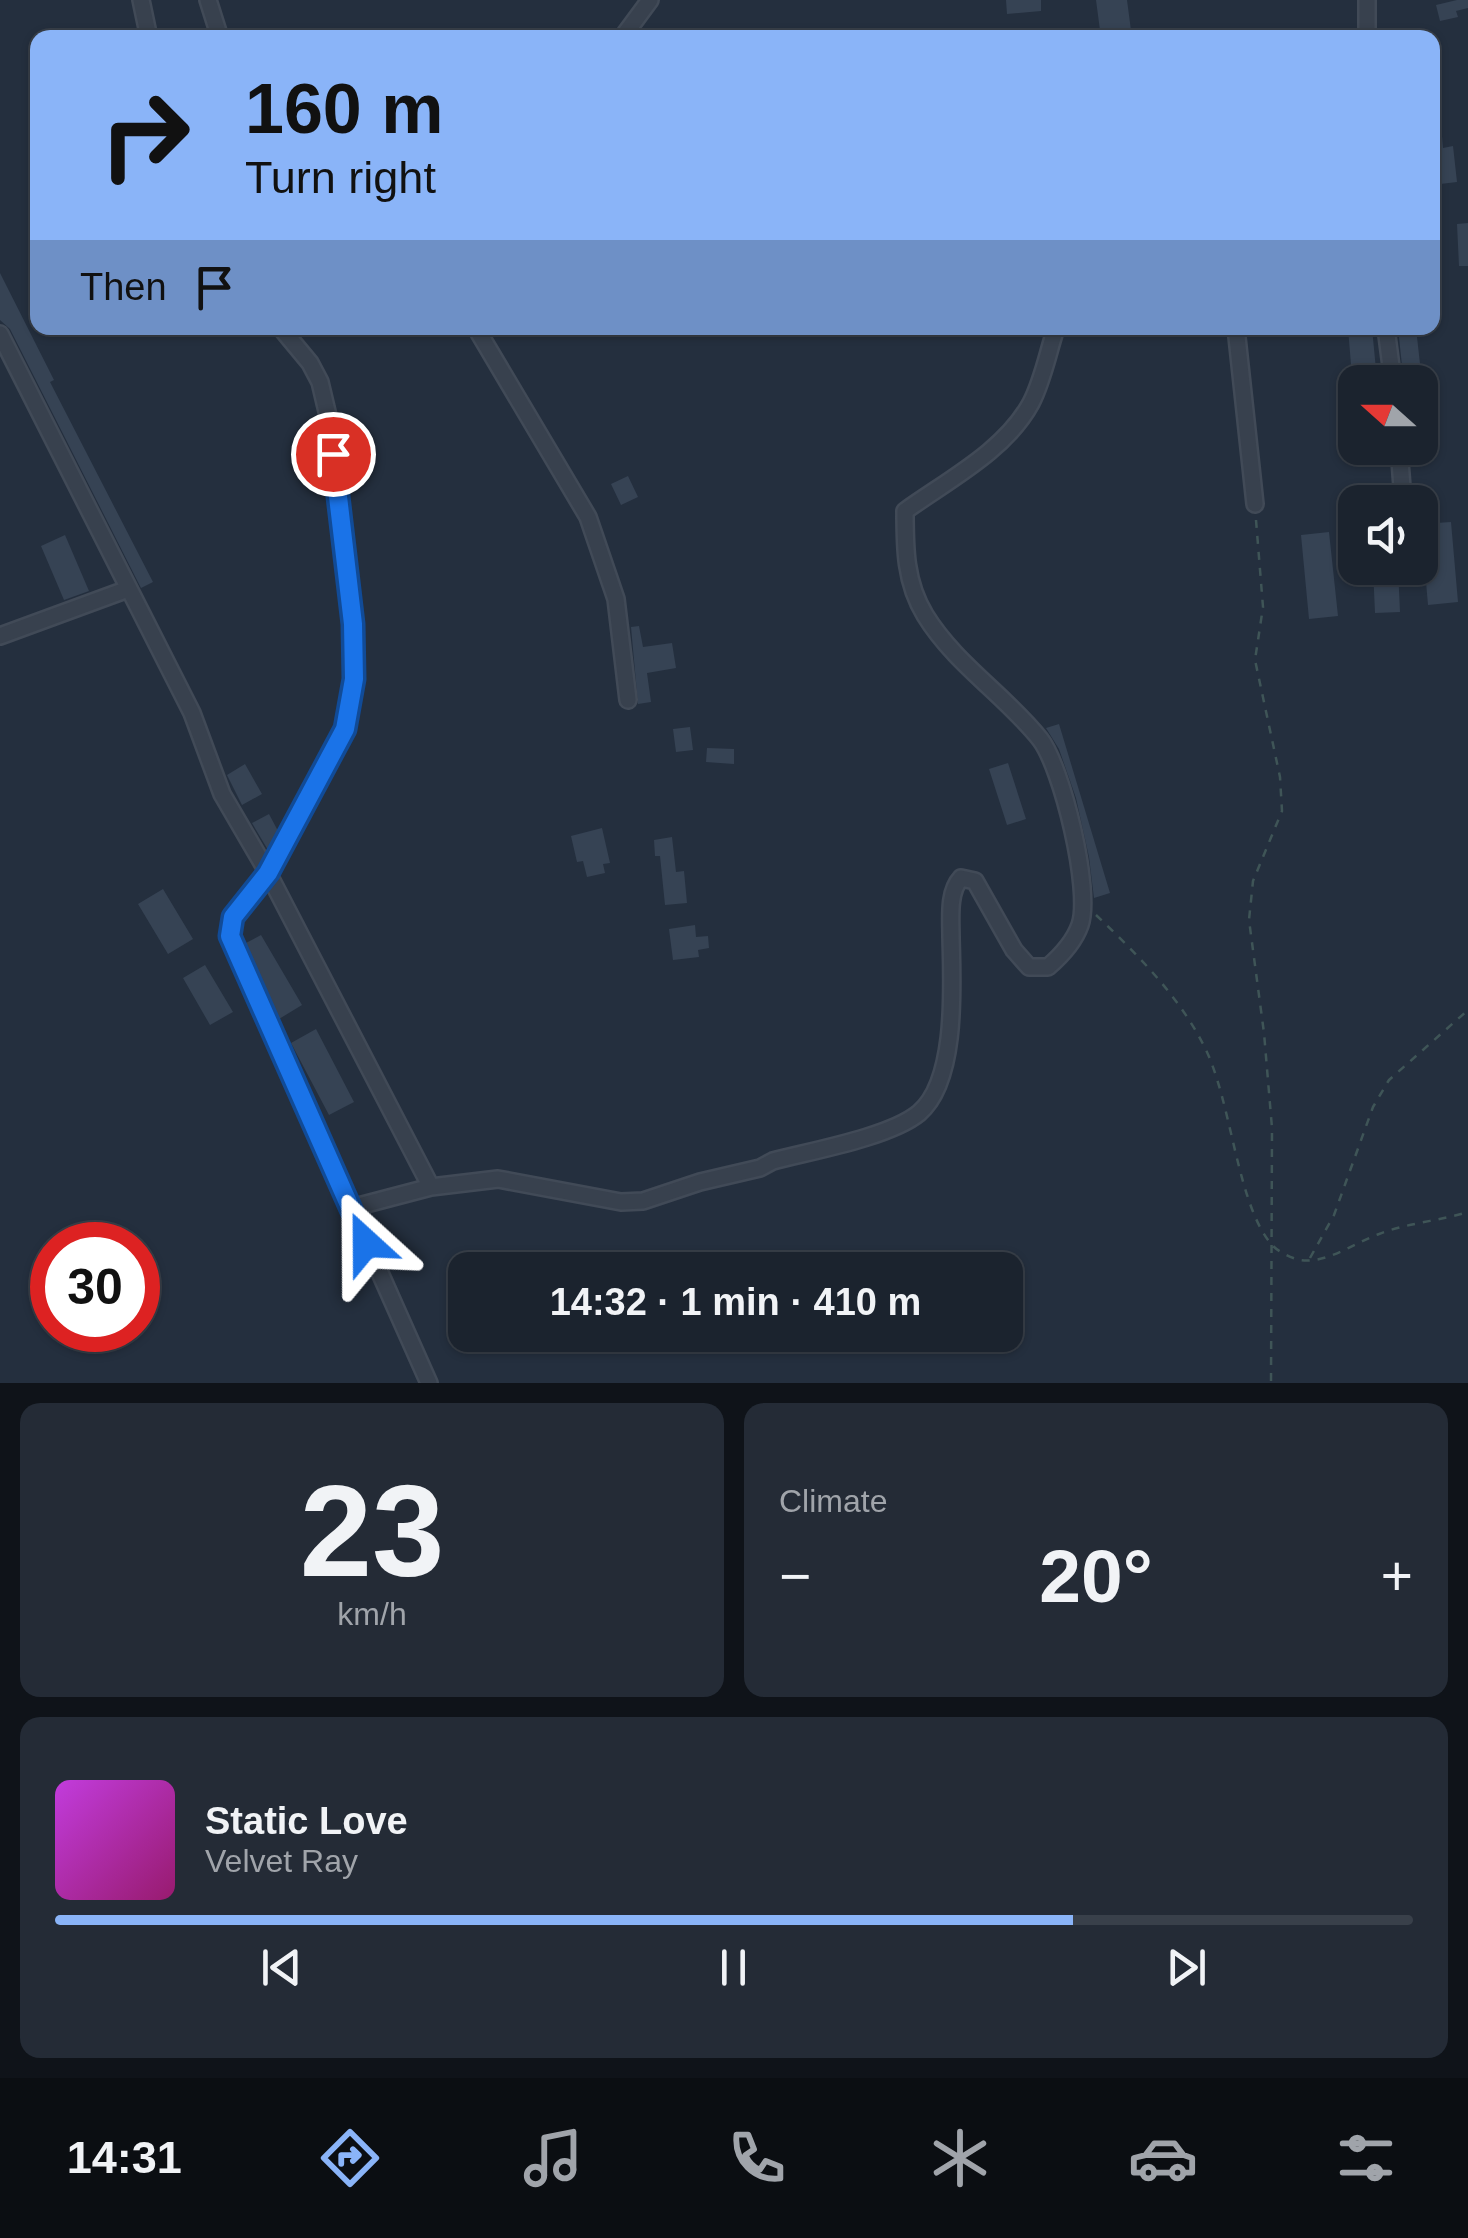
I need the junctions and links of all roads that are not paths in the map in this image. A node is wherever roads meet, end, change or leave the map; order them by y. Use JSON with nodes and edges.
{"nodes":[{"id":1,"x":141,"y":0,"type":"edge"},
{"id":2,"x":208,"y":0,"type":"edge"},
{"id":3,"x":650,"y":0,"type":"edge"},
{"id":4,"x":1367,"y":0,"type":"edge"},
{"id":5,"x":147,"y":30,"type":"edge"},
{"id":6,"x":217,"y":30,"type":"edge"},
{"id":7,"x":628,"y":30,"type":"edge"},
{"id":8,"x":1367,"y":30,"type":"edge"},
{"id":9,"x":0,"y":334,"type":"edge"},
{"id":10,"x":287,"y":335,"type":"edge"},
{"id":11,"x":480,"y":335,"type":"edge"},
{"id":12,"x":1054,"y":335,"type":"edge"},
{"id":13,"x":1237,"y":335,"type":"edge"},
{"id":14,"x":1387,"y":335,"type":"edge"},
{"id":15,"x":1391,"y":365,"type":"edge"},
{"id":16,"x":1255,"y":504,"type":"road end"},
{"id":17,"x":128,"y":589,"type":"junction"},
{"id":18,"x":0,"y":636,"type":"edge"},
{"id":19,"x":628,"y":700,"type":"dead end"},
{"id":20,"x":268,"y":873,"type":"junction"},
{"id":21,"x":431,"y":1186,"type":"junction"},
{"id":22,"x":351,"y":1208,"type":"junction"},
{"id":23,"x":429,"y":1383,"type":"edge"}],
"edges":[{"from":1,"to":5,"type":"street"},
{"from":2,"to":6,"type":"street"},
{"from":3,"to":7,"type":"street"},
{"from":4,"to":8,"type":"street"},
{"from":9,"to":17,"type":"street"},
{"from":10,"to":20,"type":"street"},
{"from":11,"to":19,"type":"street"},
{"from":12,"to":21,"type":"street"},
{"from":13,"to":16,"type":"street"},
{"from":14,"to":15,"type":"street"},
{"from":17,"to":18,"type":"street"},
{"from":17,"to":20,"type":"street"},
{"from":20,"to":21,"type":"street"},
{"from":20,"to":22,"type":"street"},
{"from":21,"to":22,"type":"street"},
{"from":22,"to":23,"type":"street"}]}
